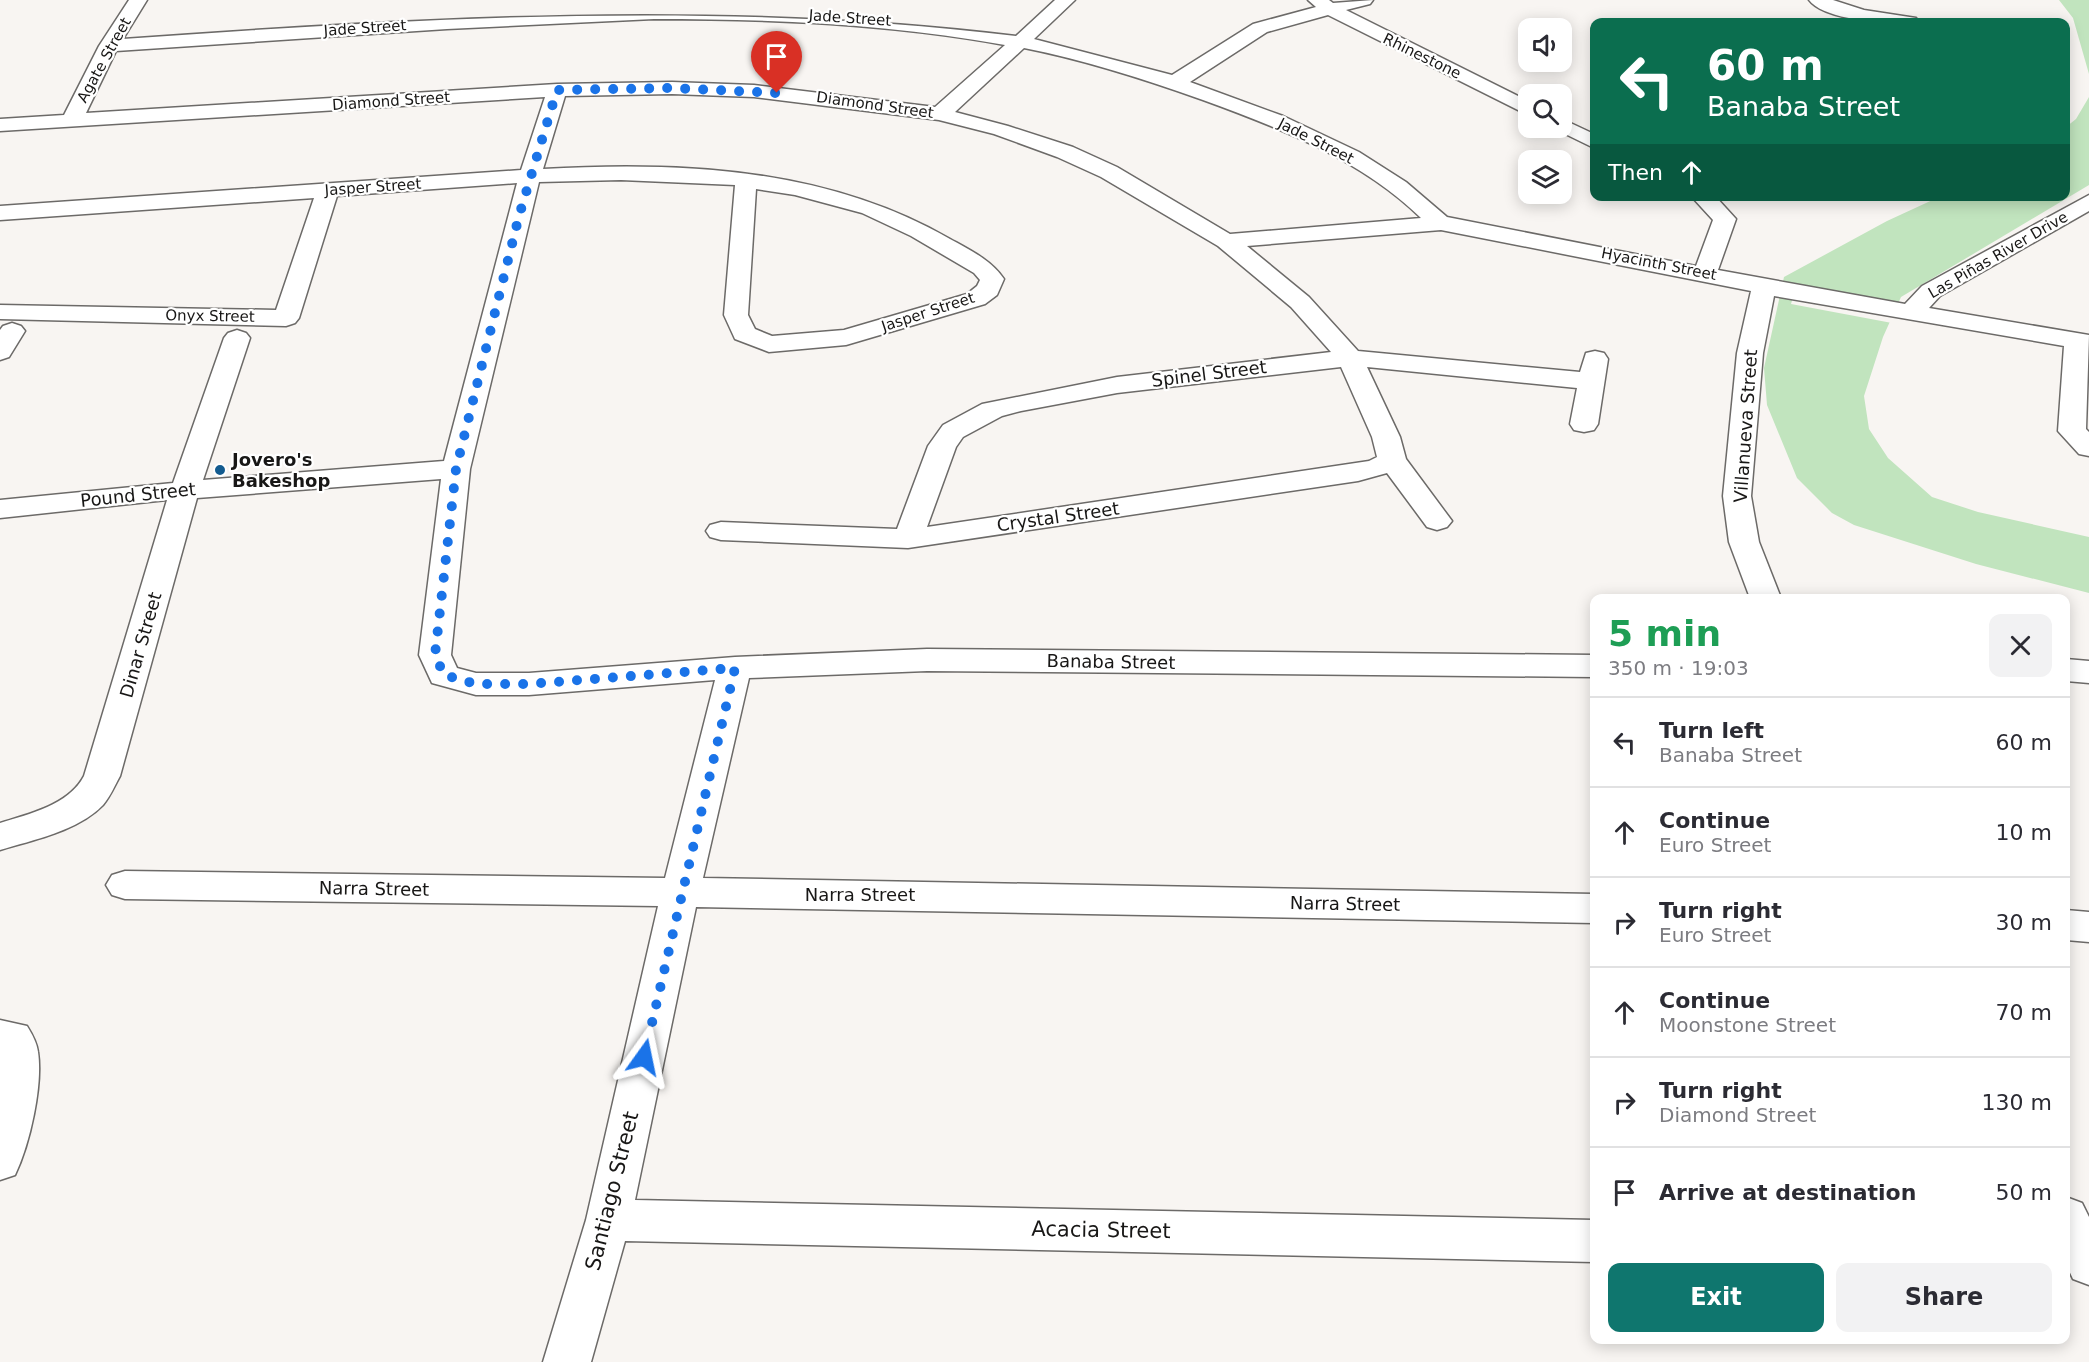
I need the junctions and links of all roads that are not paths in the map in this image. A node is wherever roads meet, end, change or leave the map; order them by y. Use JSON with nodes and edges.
{"nodes":[{"id":1,"x":138,"y":0,"type":"edge"},
{"id":2,"x":1066,"y":0,"type":"edge"},
{"id":3,"x":1364,"y":0,"type":"edge"},
{"id":4,"x":1818,"y":0,"type":"edge"},
{"id":5,"x":1894,"y":0,"type":"edge"},
{"id":6,"x":1323,"y":4,"type":"edge"},
{"id":7,"x":1870,"y":18,"type":"edge"},
{"id":8,"x":1906,"y":18,"type":"edge"},
{"id":9,"x":1022,"y":40,"type":"junction"},
{"id":10,"x":109,"y":46,"type":"junction"},
{"id":11,"x":1177,"y":81,"type":"junction"},
{"id":12,"x":557,"y":90,"type":"junction"},
{"id":13,"x":1518,"y":104,"type":"edge"},
{"id":14,"x":940,"y":114,"type":"junction"},
{"id":15,"x":71,"y":122,"type":"junction"},
{"id":16,"x":0,"y":125,"type":"edge"},
{"id":17,"x":1572,"y":130,"type":"edge"},
{"id":18,"x":1590,"y":140,"type":"edge"},
{"id":19,"x":530,"y":176,"type":"junction"},
{"id":20,"x":746,"y":180,"type":"junction"},
{"id":21,"x":327,"y":190,"type":"junction"},
{"id":22,"x":1707,"y":201,"type":"edge"},
{"id":23,"x":2089,"y":202,"type":"edge"},
{"id":24,"x":0,"y":213,"type":"edge"},
{"id":25,"x":1439,"y":222,"type":"junction"},
{"id":26,"x":1226,"y":241,"type":"junction"},
{"id":27,"x":1705,"y":273,"type":"junction"},
{"id":28,"x":1771,"y":287,"type":"junction"},
{"id":29,"x":1902,"y":312,"type":"junction"},
{"id":30,"x":4,"y":332,"type":"edge"},
{"id":31,"x":2085,"y":337,"type":"edge"},
{"id":32,"x":237,"y":338,"type":"dead end"},
{"id":33,"x":1350,"y":358,"type":"junction"},
{"id":34,"x":1584,"y":424,"type":"dead end"},
{"id":35,"x":2089,"y":448,"type":"edge"},
{"id":36,"x":1392,"y":460,"type":"junction"},
{"id":37,"x":456,"y":469,"type":"junction"},
{"id":38,"x":185,"y":490,"type":"junction"},
{"id":39,"x":0,"y":509,"type":"edge"},
{"id":40,"x":1437,"y":521,"type":"dead end"},
{"id":41,"x":721,"y":531,"type":"dead end"},
{"id":42,"x":908,"y":539,"type":"junction"},
{"id":43,"x":1764,"y":594,"type":"edge"},
{"id":44,"x":1590,"y":666,"type":"edge"},
{"id":45,"x":735,"y":668,"type":"junction"},
{"id":46,"x":2070,"y":670,"type":"edge"},
{"id":47,"x":2089,"y":672,"type":"edge"},
{"id":48,"x":0,"y":837,"type":"edge"},
{"id":49,"x":124,"y":885,"type":"dead end"},
{"id":50,"x":680,"y":894,"type":"junction"},
{"id":51,"x":1590,"y":909,"type":"edge"},
{"id":52,"x":2070,"y":925,"type":"edge"},
{"id":53,"x":2089,"y":927,"type":"edge"},
{"id":54,"x":0,"y":1037,"type":"edge"},
{"id":55,"x":0,"y":1161,"type":"edge"},
{"id":56,"x":608,"y":1220,"type":"junction"},
{"id":57,"x":1590,"y":1241,"type":"edge"},
{"id":58,"x":567,"y":1362,"type":"edge"}],
"edges":[{"from":1,"to":10,"type":"street","name":"Agate Street"},
{"from":2,"to":9,"type":"street"},
{"from":3,"to":6,"type":"street"},
{"from":4,"to":7,"type":"street"},
{"from":5,"to":8,"type":"street"},
{"from":6,"to":11,"type":"street"},
{"from":6,"to":13,"type":"street","name":"Rhinestone"},
{"from":9,"to":10,"type":"street","name":"Jade Street"},
{"from":9,"to":11,"type":"street","name":"Jade Street"},
{"from":9,"to":14,"type":"street"},
{"from":10,"to":15,"type":"street","name":"Agate Street"},
{"from":11,"to":25,"type":"street","name":"Jade Street"},
{"from":12,"to":14,"type":"street","name":"Diamond Street"},
{"from":12,"to":15,"type":"street","name":"Diamond Street"},
{"from":12,"to":19,"type":"street"},
{"from":14,"to":26,"type":"street","name":"Diamond Street"},
{"from":15,"to":16,"type":"street","name":"Diamond Street"},
{"from":17,"to":18,"type":"street"},
{"from":19,"to":20,"type":"street","name":"Jasper Street"},
{"from":19,"to":21,"type":"street","name":"Jasper Street"},
{"from":19,"to":37,"type":"street"},
{"from":20,"to":20,"type":"street","name":"Jasper Street"},
{"from":21,"to":24,"type":"street","name":"Jasper Street"},
{"from":21,"to":30,"type":"street","name":"Onyx Street"},
{"from":22,"to":27,"type":"street"},
{"from":23,"to":29,"type":"street","name":"Las Piñas River Drive"},
{"from":25,"to":26,"type":"street","name":"Hyacinth Street"},
{"from":25,"to":27,"type":"street","name":"Hyacinth Street"},
{"from":26,"to":33,"type":"street","name":"Diamond Street"},
{"from":27,"to":28,"type":"street","name":"Hyacinth Street"},
{"from":28,"to":29,"type":"street","name":"Hyacinth Street"},
{"from":28,"to":43,"type":"street","name":"Villanueva Street"},
{"from":29,"to":31,"type":"street","name":"Hyacinth Street"},
{"from":31,"to":35,"type":"street"},
{"from":32,"to":38,"type":"street","name":"Dinar Street"},
{"from":33,"to":34,"type":"street","name":"Spinel Street"},
{"from":33,"to":36,"type":"street","name":"Diamond Street"},
{"from":33,"to":42,"type":"street","name":"Spinel Street"},
{"from":36,"to":40,"type":"street","name":"Diamond Street"},
{"from":36,"to":42,"type":"street","name":"Crystal Street"},
{"from":37,"to":38,"type":"street","name":"Pound Street"},
{"from":37,"to":45,"type":"street","name":"Banaba Street"},
{"from":38,"to":39,"type":"street","name":"Pound Street"},
{"from":38,"to":48,"type":"street","name":"Dinar Street"},
{"from":41,"to":42,"type":"street","name":"Crystal Street"},
{"from":44,"to":45,"type":"street","name":"Banaba Street"},
{"from":45,"to":50,"type":"street","name":"Santiago Street"},
{"from":46,"to":47,"type":"street"},
{"from":49,"to":50,"type":"street","name":"Narra Street"},
{"from":50,"to":51,"type":"street","name":"Narra Street"},
{"from":50,"to":56,"type":"street","name":"Santiago Street"},
{"from":52,"to":53,"type":"street"},
{"from":54,"to":55,"type":"street"},
{"from":56,"to":57,"type":"street","name":"Acacia Street"},
{"from":56,"to":58,"type":"street","name":"Santiago Street"}]}
